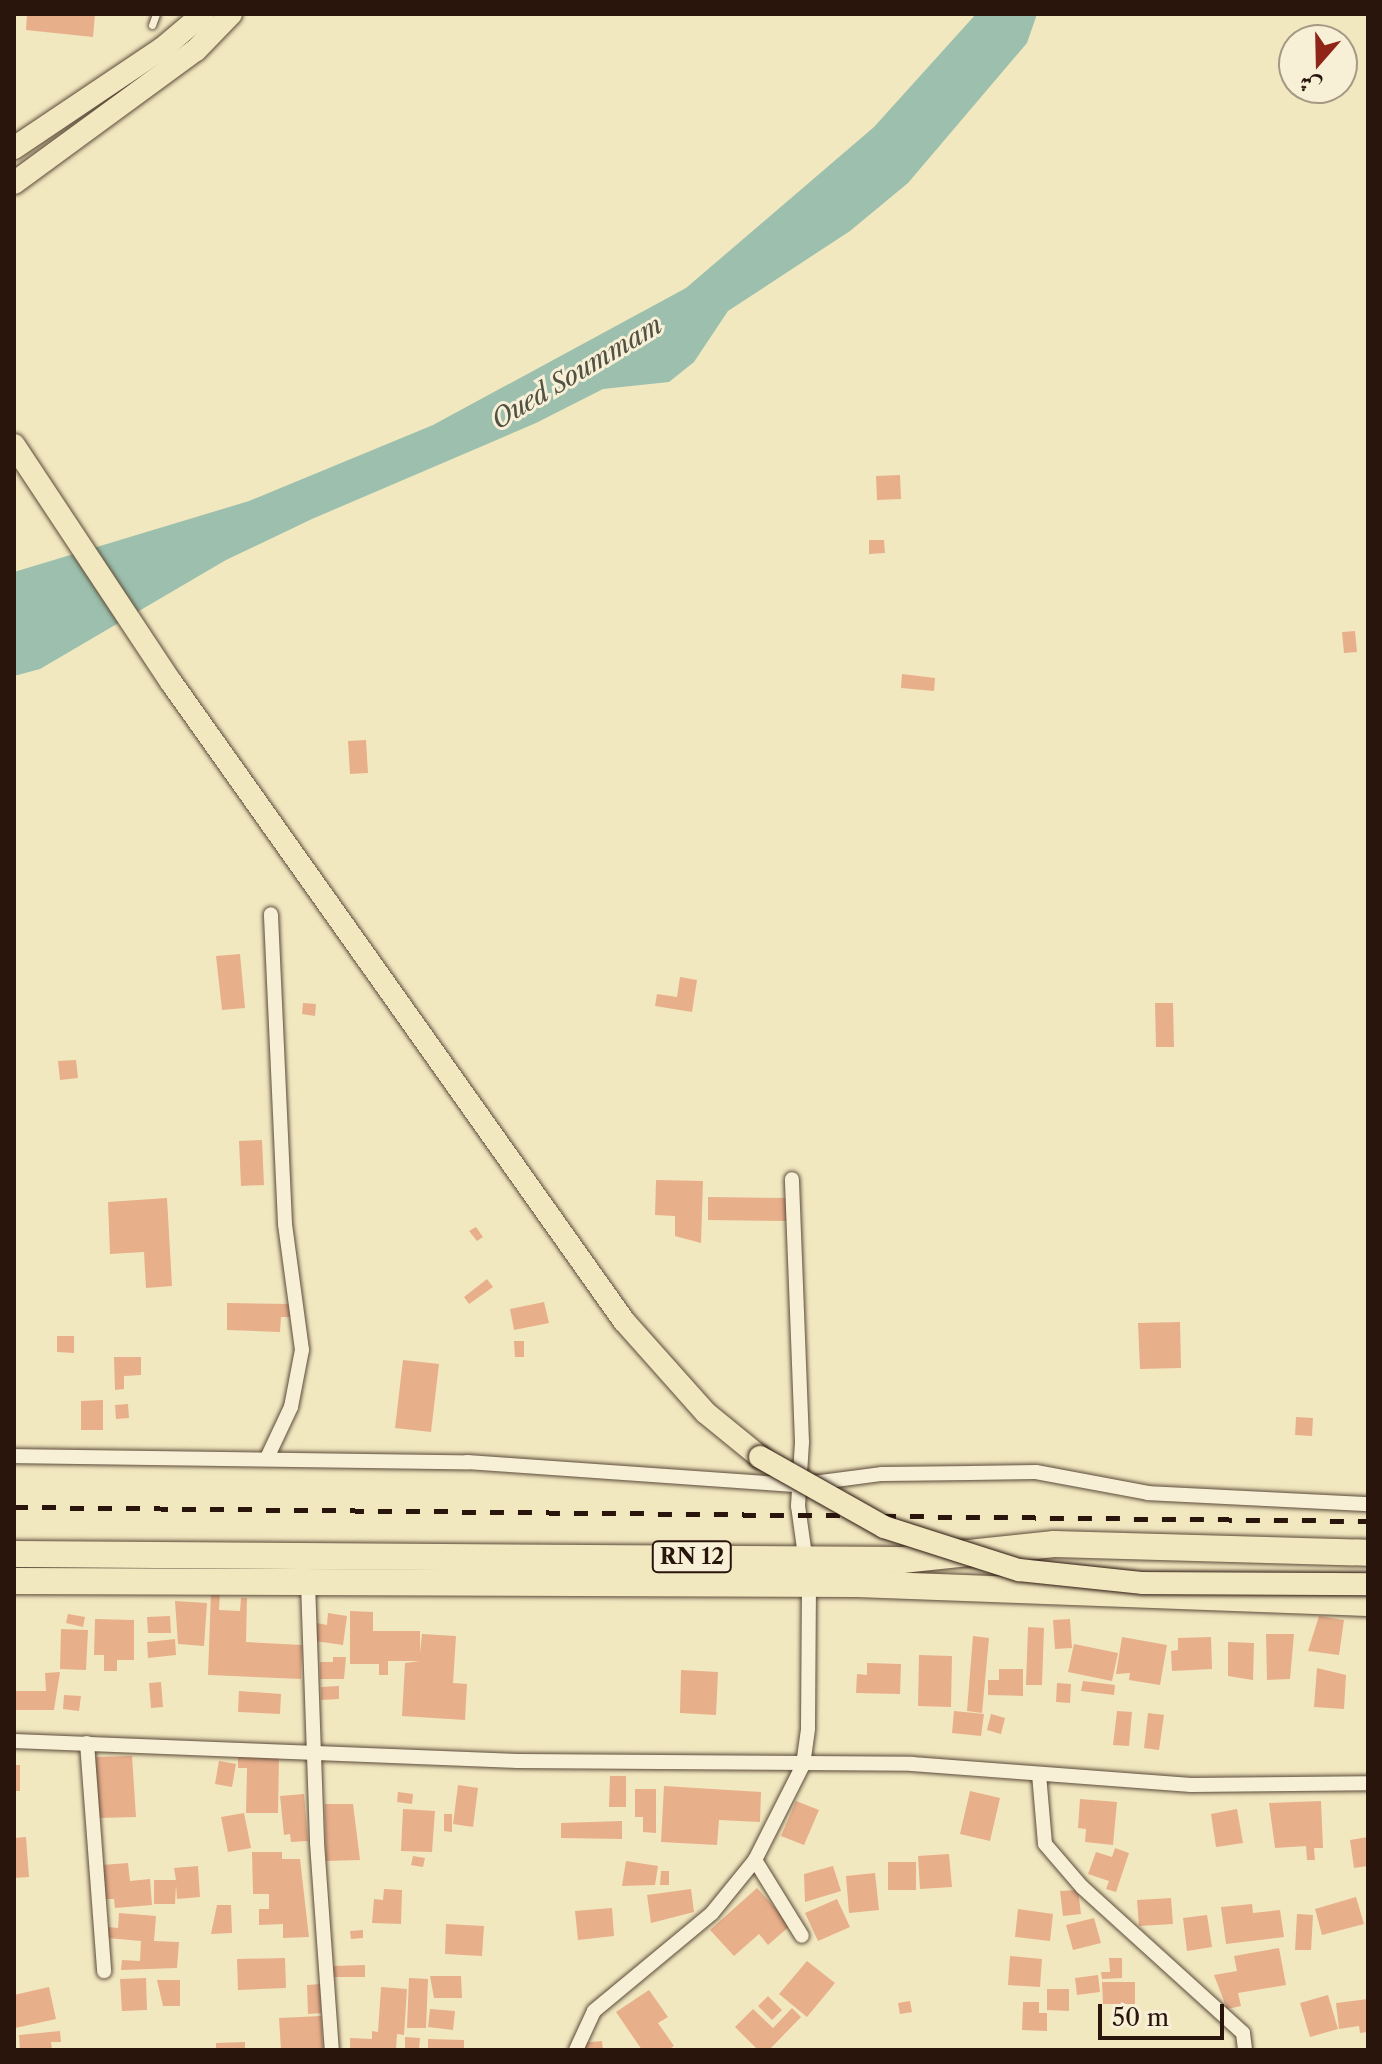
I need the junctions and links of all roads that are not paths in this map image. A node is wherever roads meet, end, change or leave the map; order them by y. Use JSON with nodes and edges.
{"nodes":[{"id":1,"x":156,"y":14,"type":"edge"},
{"id":2,"x":203,"y":14,"type":"edge"},
{"id":3,"x":231,"y":14,"type":"edge"},
{"id":4,"x":152,"y":25,"type":"dead end"},
{"id":5,"x":14,"y":148,"type":"edge"},
{"id":6,"x":14,"y":183,"type":"edge"},
{"id":7,"x":14,"y":445,"type":"edge"},
{"id":8,"x":271,"y":914,"type":"dead end"},
{"id":9,"x":792,"y":1179,"type":"dead end"},
{"id":10,"x":14,"y":1456,"type":"edge"},
{"id":11,"x":267,"y":1458,"type":"junction"},
{"id":12,"x":798,"y":1485,"type":"junction"},
{"id":13,"x":1368,"y":1504,"type":"edge"},
{"id":14,"x":1368,"y":1553,"type":"edge"},
{"id":15,"x":14,"y":1554,"type":"edge"},
{"id":16,"x":804,"y":1556,"type":"junction"},
{"id":17,"x":14,"y":1581,"type":"edge"},
{"id":18,"x":308,"y":1583,"type":"junction"},
{"id":19,"x":809,"y":1584,"type":"junction"},
{"id":20,"x":1368,"y":1584,"type":"edge"},
{"id":21,"x":1368,"y":1603,"type":"edge"},
{"id":22,"x":14,"y":1741,"type":"edge"},
{"id":23,"x":87,"y":1743,"type":"junction"},
{"id":24,"x":314,"y":1750,"type":"junction"},
{"id":25,"x":803,"y":1765,"type":"junction"},
{"id":26,"x":1039,"y":1774,"type":"junction"},
{"id":27,"x":1368,"y":1783,"type":"edge"},
{"id":28,"x":755,"y":1860,"type":"junction"},
{"id":29,"x":802,"y":1936,"type":"dead end"},
{"id":30,"x":104,"y":1971,"type":"dead end"},
{"id":31,"x":332,"y":2050,"type":"edge"},
{"id":32,"x":576,"y":2050,"type":"edge"},
{"id":33,"x":1245,"y":2050,"type":"edge"}],
"edges":[{"from":1,"to":4,"type":"lane"},
{"from":2,"to":5,"type":"main road"},
{"from":3,"to":6,"type":"main road"},
{"from":7,"to":20,"type":"main road","bridge":true},
{"from":8,"to":11,"type":"street"},
{"from":9,"to":12,"type":"street"},
{"from":10,"to":11,"type":"street"},
{"from":11,"to":12,"type":"street"},
{"from":12,"to":13,"type":"street"},
{"from":12,"to":16,"type":"street"},
{"from":14,"to":16,"type":"highway","number":"RN 12"},
{"from":15,"to":16,"type":"highway","number":"RN 12"},
{"from":16,"to":19,"type":"street"},
{"from":17,"to":18,"type":"highway","number":"RN 12"},
{"from":18,"to":19,"type":"highway","number":"RN 12"},
{"from":18,"to":24,"type":"street"},
{"from":19,"to":21,"type":"highway","number":"RN 12"},
{"from":19,"to":25,"type":"street"},
{"from":22,"to":23,"type":"street"},
{"from":23,"to":24,"type":"street"},
{"from":23,"to":30,"type":"street"},
{"from":24,"to":25,"type":"street"},
{"from":24,"to":31,"type":"street"},
{"from":25,"to":26,"type":"street"},
{"from":25,"to":28,"type":"street"},
{"from":26,"to":27,"type":"street"},
{"from":26,"to":33,"type":"street"},
{"from":28,"to":29,"type":"street"},
{"from":28,"to":32,"type":"street"}]}
